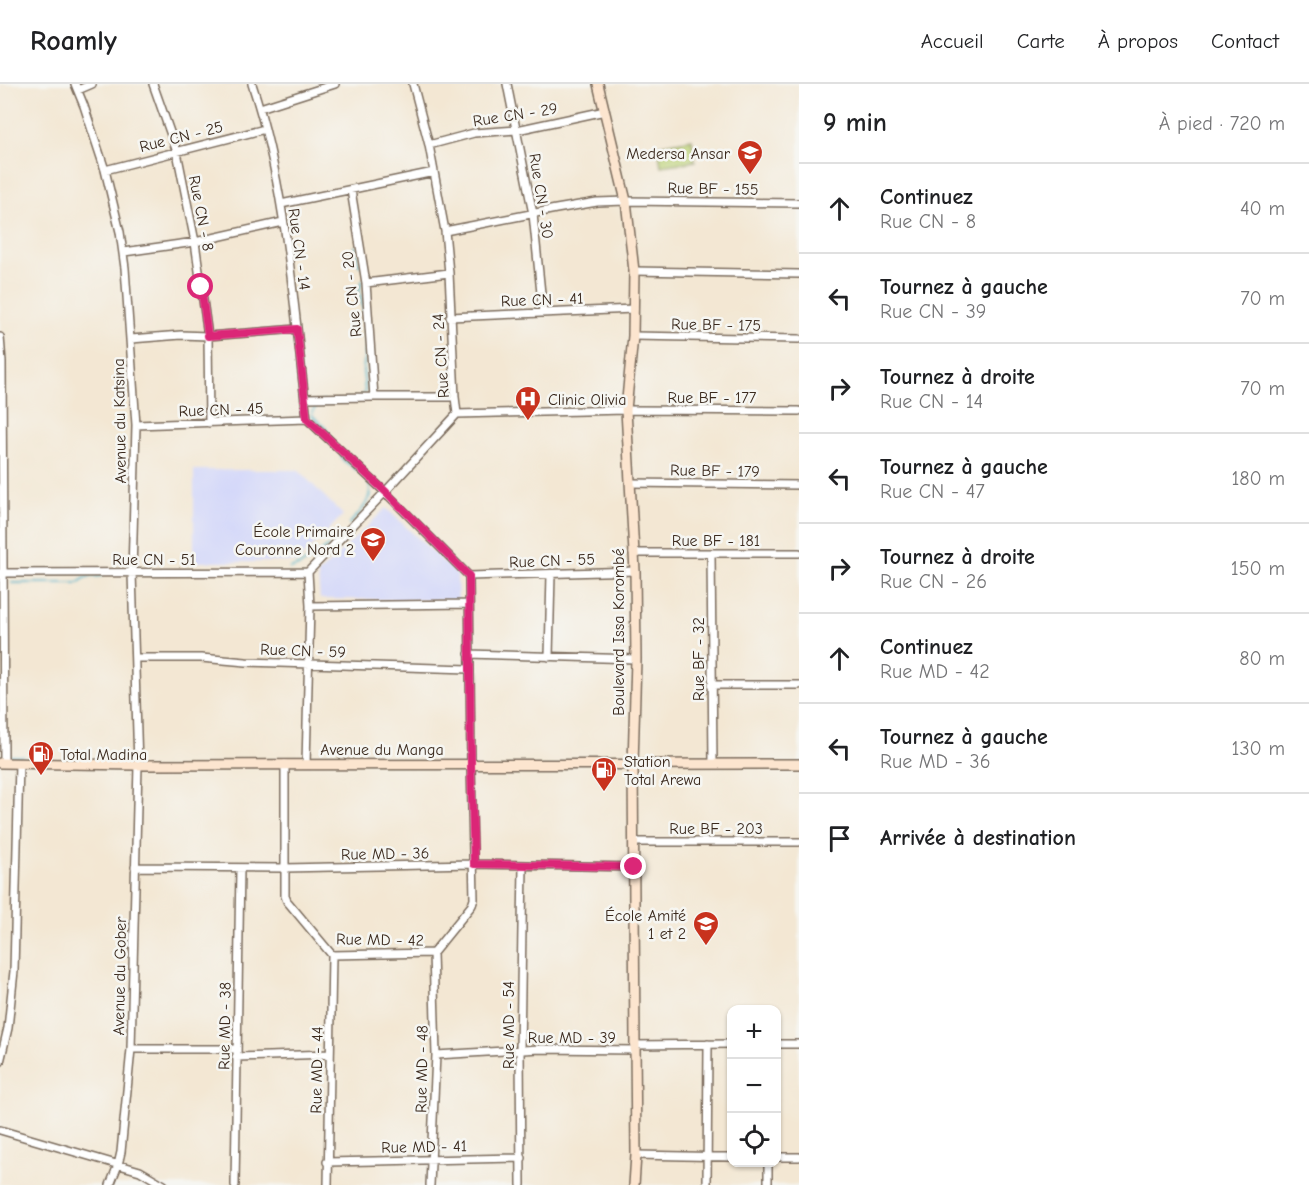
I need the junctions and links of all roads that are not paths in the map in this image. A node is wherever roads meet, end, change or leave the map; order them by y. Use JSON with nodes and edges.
{"nodes":[{"id":1,"x":92,"y":84,"type":"edge"},
{"id":2,"x":153,"y":84,"type":"edge"},
{"id":3,"x":252,"y":84,"type":"edge"},
{"id":4,"x":335,"y":84,"type":"edge"},
{"id":5,"x":413,"y":84,"type":"edge"},
{"id":6,"x":507,"y":84,"type":"edge"},
{"id":7,"x":598,"y":84,"type":"edge"},
{"id":8,"x":76,"y":87,"type":"edge"},
{"id":9,"x":260,"y":108,"type":"junction"},
{"id":10,"x":605,"y":111,"type":"junction"},
{"id":11,"x":265,"y":129,"type":"junction"},
{"id":12,"x":517,"y":130,"type":"junction"},
{"id":13,"x":429,"y":144,"type":"junction"},
{"id":14,"x":177,"y":152,"type":"junction"},
{"id":15,"x":105,"y":170,"type":"junction"},
{"id":16,"x":434,"y":172,"type":"junction"},
{"id":17,"x":351,"y":190,"type":"junction"},
{"id":18,"x":626,"y":201,"type":"junction"},
{"id":19,"x":799,"y":203,"type":"edge"},
{"id":20,"x":281,"y":204,"type":"junction"},
{"id":21,"x":534,"y":214,"type":"junction"},
{"id":22,"x":283,"y":222,"type":"junction"},
{"id":23,"x":445,"y":231,"type":"junction"},
{"id":24,"x":195,"y":242,"type":"junction"},
{"id":25,"x":124,"y":252,"type":"junction"},
{"id":26,"x":634,"y":271,"type":"junction"},
{"id":27,"x":449,"y":273,"type":"junction"},
{"id":28,"x":799,"y":274,"type":"edge"},
{"id":29,"x":366,"y":283,"type":"junction"},
{"id":30,"x":634,"y":309,"type":"junction"},
{"id":31,"x":543,"y":313,"type":"junction"},
{"id":32,"x":450,"y":317,"type":"junction"},
{"id":33,"x":297,"y":329,"type":"junction"},
{"id":34,"x":208,"y":336,"type":"junction"},
{"id":35,"x":633,"y":336,"type":"junction"},
{"id":36,"x":0,"y":337,"type":"edge"},
{"id":37,"x":131,"y":339,"type":"junction"},
{"id":38,"x":799,"y":339,"type":"edge"},
{"id":39,"x":374,"y":397,"type":"junction"},
{"id":40,"x":455,"y":397,"type":"junction"},
{"id":41,"x":304,"y":398,"type":"junction"},
{"id":42,"x":626,"y":410,"type":"junction"},
{"id":43,"x":799,"y":411,"type":"edge"},
{"id":44,"x":457,"y":414,"type":"junction"},
{"id":45,"x":307,"y":419,"type":"junction"},
{"id":46,"x":209,"y":423,"type":"junction"},
{"id":47,"x":136,"y":425,"type":"junction"},
{"id":48,"x":630,"y":483,"type":"junction"},
{"id":49,"x":799,"y":485,"type":"edge"},
{"id":50,"x":386,"y":492,"type":"junction"},
{"id":51,"x":633,"y":553,"type":"junction"},
{"id":52,"x":799,"y":553,"type":"edge"},
{"id":53,"x":711,"y":554,"type":"junction"},
{"id":54,"x":635,"y":571,"type":"junction"},
{"id":55,"x":308,"y":572,"type":"junction"},
{"id":56,"x":2,"y":573,"type":"edge"},
{"id":57,"x":132,"y":573,"type":"junction"},
{"id":58,"x":550,"y":574,"type":"junction"},
{"id":59,"x":469,"y":576,"type":"junction"},
{"id":60,"x":468,"y":604,"type":"junction"},
{"id":61,"x":310,"y":606,"type":"junction"},
{"id":62,"x":469,"y":654,"type":"junction"},
{"id":63,"x":549,"y":657,"type":"junction"},
{"id":64,"x":135,"y":658,"type":"junction"},
{"id":65,"x":636,"y":659,"type":"junction"},
{"id":66,"x":308,"y":664,"type":"junction"},
{"id":67,"x":469,"y":669,"type":"junction"},
{"id":68,"x":711,"y":685,"type":"junction"},
{"id":69,"x":799,"y":685,"type":"edge"},
{"id":70,"x":2,"y":763,"type":"edge"},
{"id":71,"x":19,"y":763,"type":"junction"},
{"id":72,"x":285,"y":764,"type":"junction"},
{"id":73,"x":306,"y":764,"type":"junction"},
{"id":74,"x":633,"y":764,"type":"junction"},
{"id":75,"x":713,"y":764,"type":"junction"},
{"id":76,"x":799,"y":764,"type":"edge"},
{"id":77,"x":138,"y":765,"type":"junction"},
{"id":78,"x":471,"y":765,"type":"junction"},
{"id":79,"x":633,"y":842,"type":"junction"},
{"id":80,"x":799,"y":842,"type":"edge"},
{"id":81,"x":474,"y":864,"type":"junction"},
{"id":82,"x":523,"y":866,"type":"junction"},
{"id":83,"x":135,"y":867,"type":"junction"},
{"id":84,"x":634,"y":867,"type":"junction"},
{"id":85,"x":240,"y":868,"type":"junction"},
{"id":86,"x":285,"y":868,"type":"junction"},
{"id":87,"x":433,"y":953,"type":"junction"},
{"id":88,"x":332,"y":955,"type":"junction"},
{"id":89,"x":708,"y":1044,"type":"junction"},
{"id":90,"x":727,"y":1044,"type":"edge"},
{"id":91,"x":781,"y":1044,"type":"edge"},
{"id":92,"x":799,"y":1044,"type":"edge"},
{"id":93,"x":131,"y":1048,"type":"junction"},
{"id":94,"x":635,"y":1048,"type":"junction"},
{"id":95,"x":237,"y":1049,"type":"junction"},
{"id":96,"x":520,"y":1050,"type":"junction"},
{"id":97,"x":329,"y":1054,"type":"junction"},
{"id":98,"x":436,"y":1055,"type":"junction"},
{"id":99,"x":237,"y":1057,"type":"junction"},
{"id":100,"x":0,"y":1062,"type":"edge"},
{"id":101,"x":0,"y":1130,"type":"edge"},
{"id":102,"x":636,"y":1155,"type":"junction"},
{"id":103,"x":727,"y":1156,"type":"edge"},
{"id":104,"x":781,"y":1156,"type":"edge"},
{"id":105,"x":707,"y":1157,"type":"junction"},
{"id":106,"x":799,"y":1157,"type":"edge"},
{"id":107,"x":522,"y":1158,"type":"junction"},
{"id":108,"x":431,"y":1160,"type":"junction"},
{"id":109,"x":327,"y":1162,"type":"junction"},
{"id":110,"x":118,"y":1165,"type":"junction"},
{"id":111,"x":768,"y":1167,"type":"edge"},
{"id":112,"x":110,"y":1185,"type":"edge"},
{"id":113,"x":164,"y":1185,"type":"edge"},
{"id":114,"x":235,"y":1185,"type":"edge"},
{"id":115,"x":328,"y":1185,"type":"edge"},
{"id":116,"x":430,"y":1185,"type":"edge"},
{"id":117,"x":521,"y":1185,"type":"edge"},
{"id":118,"x":634,"y":1185,"type":"edge"},
{"id":119,"x":707,"y":1185,"type":"edge"},
{"id":120,"x":768,"y":1185,"type":"edge"}],
"edges":[{"from":1,"to":8,"type":"street"},
{"from":2,"to":14,"type":"street","name":"Rue CN - 8"},
{"from":3,"to":9,"type":"street","name":"Rue CN - 14"},
{"from":4,"to":9,"type":"street"},
{"from":5,"to":13,"type":"street","name":"Rue CN - 24"},
{"from":6,"to":12,"type":"street","name":"Rue CN - 30"},
{"from":7,"to":10,"type":"street","name":"Boulevard Issa Korombé"},
{"from":8,"to":15,"type":"street","name":"Avenue du Katsina"},
{"from":9,"to":11,"type":"street","name":"Rue CN - 14"},
{"from":10,"to":12,"type":"street","name":"Rue CN - 29"},
{"from":10,"to":18,"type":"street","name":"Boulevard Issa Korombé"},
{"from":11,"to":14,"type":"street","name":"Rue CN - 25"},
{"from":11,"to":20,"type":"street","name":"Rue CN - 14"},
{"from":12,"to":13,"type":"street","name":"Rue CN - 29"},
{"from":12,"to":21,"type":"street","name":"Rue CN - 30"},
{"from":13,"to":16,"type":"street","name":"Rue CN - 24"},
{"from":14,"to":15,"type":"street","name":"Rue CN - 25"},
{"from":14,"to":24,"type":"street","name":"Rue CN - 8"},
{"from":15,"to":25,"type":"street","name":"Avenue du Katsina"},
{"from":16,"to":17,"type":"street"},
{"from":16,"to":23,"type":"street","name":"Rue CN - 24"},
{"from":17,"to":20,"type":"street"},
{"from":17,"to":29,"type":"street","name":"Rue CN - 20"},
{"from":18,"to":19,"type":"street","name":"Rue BF - 155"},
{"from":18,"to":21,"type":"street","name":"Rue BF - 155"},
{"from":18,"to":26,"type":"street","name":"Boulevard Issa Korombé"},
{"from":20,"to":22,"type":"street","name":"Rue CN - 14"},
{"from":21,"to":23,"type":"street","name":"Rue BF - 155"},
{"from":21,"to":31,"type":"street","name":"Rue CN - 30"},
{"from":22,"to":24,"type":"street"},
{"from":22,"to":33,"type":"street","name":"Rue CN - 14"},
{"from":23,"to":27,"type":"street","name":"Rue CN - 24"},
{"from":24,"to":25,"type":"street"},
{"from":24,"to":34,"type":"street","name":"Rue CN - 8"},
{"from":25,"to":37,"type":"street","name":"Avenue du Katsina"},
{"from":26,"to":28,"type":"street"},
{"from":26,"to":30,"type":"street","name":"Boulevard Issa Korombé"},
{"from":27,"to":29,"type":"street"},
{"from":27,"to":32,"type":"street","name":"Rue CN - 24"},
{"from":29,"to":39,"type":"street","name":"Rue CN - 20"},
{"from":30,"to":31,"type":"street","name":"Rue CN - 41"},
{"from":30,"to":35,"type":"street","name":"Boulevard Issa Korombé"},
{"from":31,"to":32,"type":"street","name":"Rue CN - 41"},
{"from":32,"to":40,"type":"street","name":"Rue CN - 24"},
{"from":33,"to":34,"type":"street"},
{"from":33,"to":41,"type":"street","name":"Rue CN - 14"},
{"from":34,"to":37,"type":"street"},
{"from":34,"to":46,"type":"street","name":"Rue CN - 8"},
{"from":35,"to":38,"type":"street","name":"Rue BF - 175"},
{"from":35,"to":42,"type":"street","name":"Boulevard Issa Korombé"},
{"from":36,"to":56,"type":"street"},
{"from":37,"to":47,"type":"street","name":"Avenue du Katsina"},
{"from":39,"to":40,"type":"street"},
{"from":39,"to":41,"type":"street"},
{"from":40,"to":44,"type":"street","name":"Rue CN - 24"},
{"from":41,"to":45,"type":"street","name":"Rue CN - 14"},
{"from":42,"to":43,"type":"street","name":"Rue BF - 177"},
{"from":42,"to":44,"type":"street","name":"Rue BF - 177"},
{"from":42,"to":48,"type":"street","name":"Boulevard Issa Korombé"},
{"from":44,"to":50,"type":"street","name":"Rue CN - 24"},
{"from":45,"to":46,"type":"street","name":"Rue CN - 45"},
{"from":45,"to":50,"type":"street"},
{"from":46,"to":47,"type":"street","name":"Rue CN - 45"},
{"from":47,"to":57,"type":"street","name":"Avenue du Katsina"},
{"from":48,"to":49,"type":"street","name":"Rue BF - 179"},
{"from":48,"to":51,"type":"street","name":"Boulevard Issa Korombé"},
{"from":50,"to":55,"type":"street","name":"Rue CN - 24"},
{"from":50,"to":59,"type":"street"},
{"from":51,"to":53,"type":"street","name":"Rue BF - 181"},
{"from":51,"to":54,"type":"street","name":"Boulevard Issa Korombé"},
{"from":52,"to":53,"type":"street","name":"Rue BF - 181"},
{"from":53,"to":68,"type":"street","name":"Rue BF - 32"},
{"from":54,"to":58,"type":"street","name":"Rue CN - 55"},
{"from":54,"to":65,"type":"street","name":"Boulevard Issa Korombé"},
{"from":55,"to":57,"type":"street","name":"Rue CN - 51"},
{"from":55,"to":61,"type":"street"},
{"from":56,"to":57,"type":"street","name":"Rue CN - 51"},
{"from":56,"to":70,"type":"street"},
{"from":57,"to":64,"type":"street","name":"Avenue du Katsina"},
{"from":58,"to":59,"type":"street","name":"Rue CN - 55"},
{"from":58,"to":63,"type":"street"},
{"from":59,"to":60,"type":"street","name":"Rue MD - 42"},
{"from":60,"to":61,"type":"street"},
{"from":60,"to":62,"type":"street","name":"Rue MD - 42"},
{"from":61,"to":66,"type":"street"},
{"from":62,"to":63,"type":"street"},
{"from":62,"to":67,"type":"street","name":"Rue MD - 42"},
{"from":63,"to":65,"type":"street"},
{"from":64,"to":66,"type":"street","name":"Rue CN - 59"},
{"from":64,"to":77,"type":"street","name":"Avenue du Katsina"},
{"from":65,"to":74,"type":"street","name":"Boulevard Issa Korombé"},
{"from":66,"to":67,"type":"street","name":"Rue CN - 59"},
{"from":66,"to":73,"type":"street"},
{"from":67,"to":78,"type":"street","name":"Rue MD - 42"},
{"from":68,"to":69,"type":"street"},
{"from":68,"to":75,"type":"street","name":"Rue BF - 32"},
{"from":70,"to":71,"type":"street","name":"Avenue du Manga"},
{"from":71,"to":77,"type":"street","name":"Avenue du Manga"},
{"from":71,"to":100,"type":"street"},
{"from":72,"to":73,"type":"street","name":"Avenue du Manga"},
{"from":72,"to":77,"type":"street","name":"Avenue du Manga"},
{"from":72,"to":86,"type":"street","name":"Rue MD - 42"},
{"from":73,"to":78,"type":"street","name":"Avenue du Manga"},
{"from":74,"to":75,"type":"street","name":"Avenue du Manga"},
{"from":74,"to":78,"type":"street","name":"Avenue du Manga"},
{"from":74,"to":79,"type":"street","name":"Boulevard Issa Korombé"},
{"from":75,"to":76,"type":"street","name":"Avenue du Manga"},
{"from":77,"to":83,"type":"street","name":"Avenue du Gober"},
{"from":78,"to":81,"type":"street","name":"Rue MD - 42"},
{"from":79,"to":80,"type":"street","name":"Rue BF - 203"},
{"from":79,"to":84,"type":"street","name":"Boulevard Issa Korombé"},
{"from":81,"to":82,"type":"street","name":"Rue MD - 36"},
{"from":81,"to":86,"type":"street","name":"Rue MD - 36"},
{"from":81,"to":87,"type":"street","name":"Rue MD - 42"},
{"from":82,"to":84,"type":"street","name":"Rue MD - 36"},
{"from":82,"to":96,"type":"street","name":"Rue MD - 54"},
{"from":83,"to":85,"type":"street","name":"Rue MD - 36"},
{"from":83,"to":93,"type":"street","name":"Avenue du Gober"},
{"from":84,"to":94,"type":"street","name":"Boulevard Issa Korombé"},
{"from":85,"to":86,"type":"street","name":"Rue MD - 36"},
{"from":85,"to":95,"type":"street","name":"Rue MD - 38"},
{"from":86,"to":88,"type":"street","name":"Rue MD - 42"},
{"from":87,"to":88,"type":"street","name":"Rue MD - 42"},
{"from":87,"to":98,"type":"street","name":"Rue MD - 48"},
{"from":88,"to":97,"type":"street","name":"Rue MD - 44"},
{"from":89,"to":90,"type":"street","name":"Rue MD - 39"},
{"from":89,"to":94,"type":"street","name":"Rue MD - 39"},
{"from":89,"to":105,"type":"street"},
{"from":91,"to":92,"type":"street"},
{"from":93,"to":95,"type":"street"},
{"from":93,"to":110,"type":"street","name":"Avenue du Gober"},
{"from":94,"to":96,"type":"street","name":"Rue MD - 39"},
{"from":94,"to":102,"type":"street","name":"Boulevard Issa Korombé"},
{"from":95,"to":99,"type":"street","name":"Rue MD - 38"},
{"from":96,"to":98,"type":"street","name":"Rue MD - 39"},
{"from":96,"to":107,"type":"street","name":"Rue MD - 54"},
{"from":97,"to":99,"type":"street"},
{"from":97,"to":109,"type":"street","name":"Rue MD - 44"},
{"from":98,"to":108,"type":"street","name":"Rue MD - 48"},
{"from":99,"to":114,"type":"street","name":"Rue MD - 38"},
{"from":101,"to":110,"type":"street"},
{"from":102,"to":105,"type":"street"},
{"from":102,"to":118,"type":"street","name":"Boulevard Issa Korombé"},
{"from":103,"to":105,"type":"street"},
{"from":104,"to":106,"type":"street"},
{"from":105,"to":119,"type":"street"},
{"from":107,"to":108,"type":"street","name":"Rue MD - 41"},
{"from":107,"to":117,"type":"street","name":"Rue MD - 54"},
{"from":108,"to":109,"type":"street","name":"Rue MD - 41"},
{"from":108,"to":116,"type":"street","name":"Rue MD - 48"},
{"from":109,"to":115,"type":"street","name":"Rue MD - 44"},
{"from":110,"to":112,"type":"street","name":"Avenue du Gober"},
{"from":110,"to":113,"type":"street"},
{"from":111,"to":120,"type":"street"}]}
